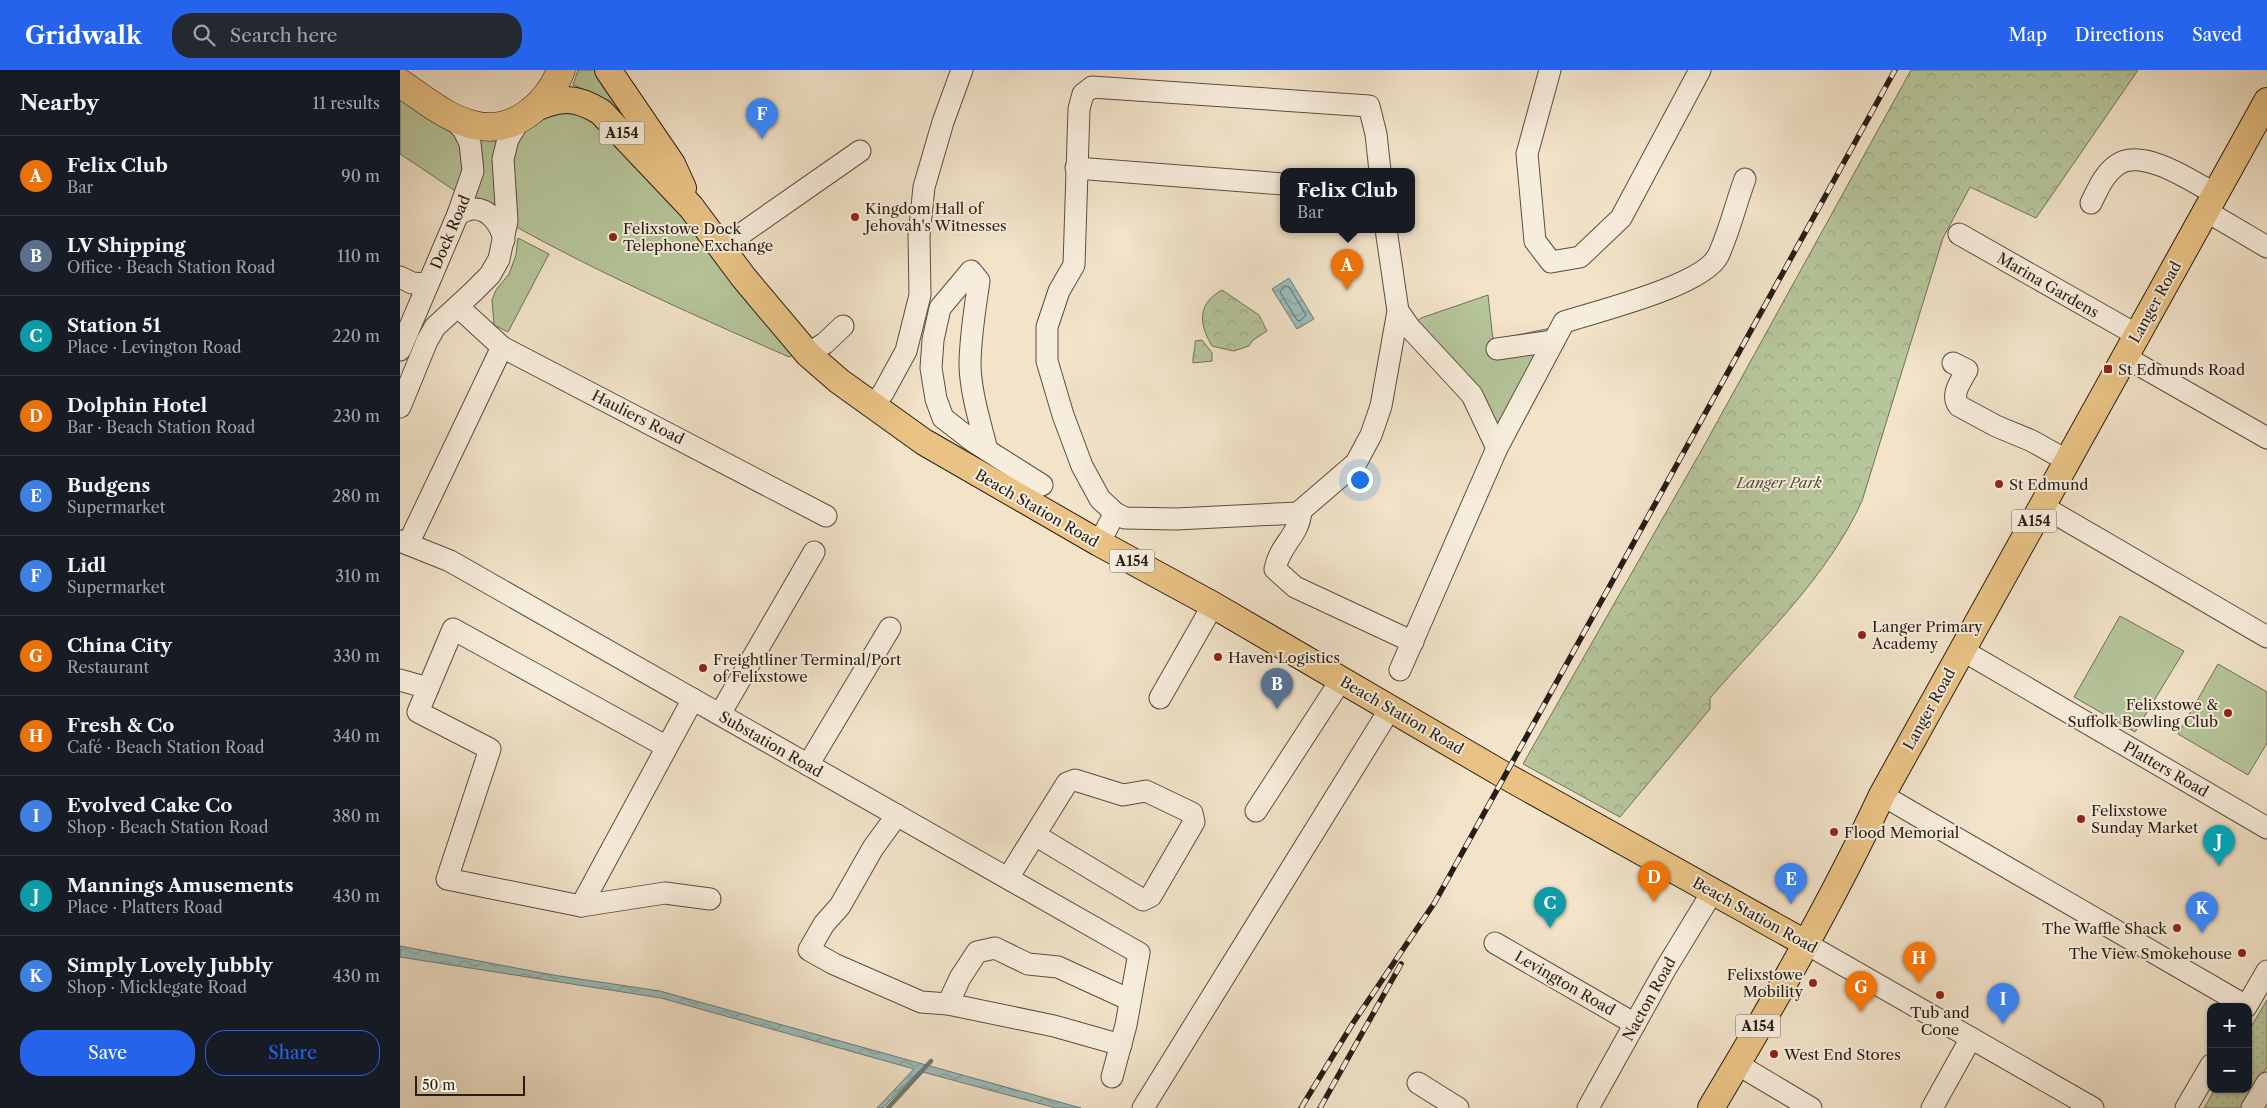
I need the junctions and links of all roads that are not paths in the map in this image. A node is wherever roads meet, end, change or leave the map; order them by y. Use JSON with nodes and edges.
{"nodes":[{"id":1,"x":561,"y":70,"type":"edge"},
{"id":2,"x":608,"y":70,"type":"edge"},
{"id":3,"x":962,"y":70,"type":"edge"},
{"id":4,"x":1550,"y":70,"type":"edge"},
{"id":5,"x":1700,"y":70,"type":"edge"},
{"id":6,"x":400,"y":83,"type":"edge"},
{"id":7,"x":2267,"y":101,"type":"edge"},
{"id":8,"x":526,"y":114,"type":"junction"},
{"id":9,"x":450,"y":116,"type":"junction"},
{"id":10,"x":860,"y":151,"type":"dead end"},
{"id":11,"x":1076,"y":168,"type":"junction"},
{"id":12,"x":1380,"y":168,"type":"edge"},
{"id":13,"x":1744,"y":180,"type":"dead end"},
{"id":14,"x":1280,"y":184,"type":"edge"},
{"id":15,"x":2211,"y":202,"type":"junction"},
{"id":16,"x":2091,"y":203,"type":"dead end"},
{"id":17,"x":691,"y":207,"type":"junction"},
{"id":18,"x":458,"y":214,"type":"junction"},
{"id":19,"x":1387,"y":233,"type":"edge"},
{"id":20,"x":1959,"y":234,"type":"dead end"},
{"id":21,"x":504,"y":240,"type":"junction"},
{"id":22,"x":2267,"y":247,"type":"edge"},
{"id":23,"x":721,"y":248,"type":"junction"},
{"id":24,"x":400,"y":277,"type":"edge"},
{"id":25,"x":428,"y":284,"type":"junction"},
{"id":26,"x":457,"y":307,"type":"junction"},
{"id":27,"x":1398,"y":311,"type":"junction"},
{"id":28,"x":843,"y":326,"type":"dead end"},
{"id":29,"x":1554,"y":341,"type":"junction"},
{"id":30,"x":2131,"y":346,"type":"junction"},
{"id":31,"x":502,"y":347,"type":"junction"},
{"id":32,"x":1497,"y":349,"type":"dead end"},
{"id":33,"x":400,"y":350,"type":"edge"},
{"id":34,"x":808,"y":354,"type":"junction"},
{"id":35,"x":1954,"y":363,"type":"dead end"},
{"id":36,"x":872,"y":406,"type":"junction"},
{"id":37,"x":400,"y":407,"type":"edge"},
{"id":38,"x":2267,"y":438,"type":"edge"},
{"id":39,"x":1497,"y":448,"type":"junction"},
{"id":40,"x":987,"y":450,"type":"junction"},
{"id":41,"x":2066,"y":460,"type":"junction"},
{"id":42,"x":1042,"y":485,"type":"dead end"},
{"id":43,"x":2042,"y":506,"type":"junction"},
{"id":44,"x":1301,"y":510,"type":"junction"},
{"id":45,"x":1116,"y":513,"type":"junction"},
{"id":46,"x":826,"y":516,"type":"dead end"},
{"id":47,"x":404,"y":542,"type":"edge"},
{"id":48,"x":1099,"y":543,"type":"junction"},
{"id":49,"x":814,"y":552,"type":"dead end"},
{"id":50,"x":1213,"y":605,"type":"junction"},
{"id":51,"x":890,"y":628,"type":"dead end"},
{"id":52,"x":2267,"y":636,"type":"edge"},
{"id":53,"x":1413,"y":642,"type":"junction"},
{"id":54,"x":1962,"y":650,"type":"junction"},
{"id":55,"x":1400,"y":670,"type":"dead end"},
{"id":56,"x":400,"y":680,"type":"edge"},
{"id":57,"x":1341,"y":680,"type":"junction"},
{"id":58,"x":428,"y":688,"type":"junction"},
{"id":59,"x":1160,"y":698,"type":"dead end"},
{"id":60,"x":693,"y":699,"type":"junction"},
{"id":61,"x":1390,"y":708,"type":"junction"},
{"id":62,"x":720,"y":714,"type":"junction"},
{"id":63,"x":667,"y":747,"type":"junction"},
{"id":64,"x":808,"y":765,"type":"junction"},
{"id":65,"x":1882,"y":795,"type":"junction"},
{"id":66,"x":1256,"y":811,"type":"dead end"},
{"id":67,"x":896,"y":815,"type":"junction"},
{"id":68,"x":2267,"y":828,"type":"edge"},
{"id":69,"x":1035,"y":835,"type":"junction"},
{"id":70,"x":1008,"y":878,"type":"junction"},
{"id":71,"x":1713,"y":891,"type":"junction"},
{"id":72,"x":710,"y":899,"type":"dead end"},
{"id":73,"x":581,"y":906,"type":"junction"},
{"id":74,"x":1495,"y":943,"type":"dead end"},
{"id":75,"x":1805,"y":943,"type":"junction"},
{"id":76,"x":2267,"y":971,"type":"edge"},
{"id":77,"x":1130,"y":1000,"type":"junction"},
{"id":78,"x":2241,"y":1003,"type":"edge"},
{"id":79,"x":2248,"y":1003,"type":"edge"},
{"id":80,"x":948,"y":1004,"type":"junction"},
{"id":81,"x":1635,"y":1024,"type":"junction"},
{"id":82,"x":1971,"y":1038,"type":"junction"},
{"id":83,"x":1121,"y":1046,"type":"junction"},
{"id":84,"x":1737,"y":1064,"type":"junction"},
{"id":85,"x":2207,"y":1073,"type":"edge"},
{"id":86,"x":1112,"y":1077,"type":"dead end"},
{"id":87,"x":2267,"y":1082,"type":"edge"},
{"id":88,"x":1418,"y":1083,"type":"dead end"},
{"id":89,"x":1936,"y":1106,"type":"edge"},
{"id":90,"x":1143,"y":1108,"type":"edge"},
{"id":91,"x":1458,"y":1108,"type":"edge"},
{"id":92,"x":1588,"y":1108,"type":"edge"},
{"id":93,"x":1711,"y":1108,"type":"edge"},
{"id":94,"x":1811,"y":1108,"type":"edge"},
{"id":95,"x":2093,"y":1108,"type":"edge"},
{"id":96,"x":2186,"y":1108,"type":"edge"},
{"id":97,"x":2252,"y":1108,"type":"edge"}],
"edges":[{"from":1,"to":8,"type":"highway"},
{"from":2,"to":17,"type":"main road","name":"Beach Station Road","number":"A154"},
{"from":3,"to":36,"type":"street"},
{"from":4,"to":5,"type":"street"},
{"from":6,"to":9,"type":"highway"},
{"from":7,"to":15,"type":"main road","name":"Langer Road","number":"A154"},
{"from":8,"to":9,"type":"highway"},
{"from":8,"to":17,"type":"main road","name":"Beach Station Road","number":"A154"},
{"from":8,"to":21,"type":"street"},
{"from":9,"to":18,"type":"street","name":"Dock Road"},
{"from":10,"to":23,"type":"street"},
{"from":11,"to":12,"type":"street"},
{"from":11,"to":14,"type":"street"},
{"from":11,"to":45,"type":"street"},
{"from":13,"to":29,"type":"street"},
{"from":15,"to":16,"type":"street"},
{"from":15,"to":22,"type":"street"},
{"from":15,"to":30,"type":"main road","name":"Langer Road","number":"A154"},
{"from":17,"to":23,"type":"main road","name":"Beach Station Road","number":"A154"},
{"from":18,"to":21,"type":"street"},
{"from":18,"to":25,"type":"street","name":"Dock Road"},
{"from":19,"to":27,"type":"street"},
{"from":20,"to":30,"type":"street","name":"Marina Gardens"},
{"from":21,"to":26,"type":"street"},
{"from":23,"to":34,"type":"main road","name":"Beach Station Road","number":"A154"},
{"from":24,"to":25,"type":"street"},
{"from":25,"to":26,"type":"street"},
{"from":25,"to":33,"type":"street","name":"Dock Road"},
{"from":26,"to":31,"type":"street","name":"Hauliers Road"},
{"from":26,"to":37,"type":"street"},
{"from":27,"to":39,"type":"street"},
{"from":27,"to":44,"type":"street"},
{"from":28,"to":34,"type":"street"},
{"from":29,"to":32,"type":"street"},
{"from":29,"to":39,"type":"street"},
{"from":30,"to":38,"type":"street","name":"Marina Gardens"},
{"from":30,"to":41,"type":"main road","name":"Langer Road","number":"A154"},
{"from":31,"to":46,"type":"street","name":"Hauliers Road"},
{"from":31,"to":47,"type":"street"},
{"from":34,"to":36,"type":"main road","name":"Beach Station Road","number":"A154"},
{"from":35,"to":41,"type":"street"},
{"from":36,"to":48,"type":"main road","name":"Beach Station Road","number":"A154"},
{"from":39,"to":53,"type":"street"},
{"from":40,"to":40,"type":"street"},
{"from":40,"to":42,"type":"street"},
{"from":41,"to":43,"type":"main road","name":"Langer Road","number":"A154"},
{"from":43,"to":52,"type":"street"},
{"from":43,"to":54,"type":"main road","name":"Langer Road","number":"A154"},
{"from":44,"to":45,"type":"street"},
{"from":44,"to":53,"type":"street"},
{"from":45,"to":48,"type":"street"},
{"from":47,"to":60,"type":"street","name":"Substation Road"},
{"from":48,"to":50,"type":"main road","name":"Beach Station Road","number":"A154"},
{"from":49,"to":62,"type":"street"},
{"from":50,"to":57,"type":"main road","name":"Beach Station Road","number":"A154"},
{"from":50,"to":59,"type":"street"},
{"from":51,"to":64,"type":"street"},
{"from":53,"to":55,"type":"street"},
{"from":54,"to":65,"type":"main road","name":"Langer Road","number":"A154"},
{"from":54,"to":68,"type":"street","name":"Platters Road"},
{"from":56,"to":58,"type":"street"},
{"from":57,"to":61,"type":"main road","name":"Beach Station Road","number":"A154"},
{"from":57,"to":66,"type":"street"},
{"from":58,"to":63,"type":"street"},
{"from":58,"to":73,"type":"street"},
{"from":60,"to":62,"type":"street","name":"Substation Road"},
{"from":60,"to":63,"type":"street"},
{"from":61,"to":71,"type":"main road","name":"Beach Station Road","number":"A154"},
{"from":61,"to":90,"type":"street"},
{"from":62,"to":64,"type":"street","name":"Substation Road"},
{"from":63,"to":73,"type":"street"},
{"from":64,"to":67,"type":"street","name":"Substation Road"},
{"from":65,"to":75,"type":"main road","name":"Langer Road","number":"A154"},
{"from":65,"to":78,"type":"street"},
{"from":67,"to":70,"type":"street","name":"Substation Road"},
{"from":67,"to":80,"type":"street"},
{"from":69,"to":69,"type":"street"},
{"from":69,"to":70,"type":"street"},
{"from":70,"to":77,"type":"street","name":"Substation Road"},
{"from":71,"to":75,"type":"main road","name":"Beach Station Road","number":"A154"},
{"from":71,"to":81,"type":"street","name":"Nacton Road"},
{"from":72,"to":73,"type":"street"},
{"from":74,"to":81,"type":"street","name":"Levington Road"},
{"from":75,"to":82,"type":"street","name":"Beach Station Road"},
{"from":75,"to":84,"type":"main road","name":"Langer Road","number":"A154"},
{"from":76,"to":79,"type":"street"},
{"from":77,"to":80,"type":"street"},
{"from":77,"to":83,"type":"street"},
{"from":80,"to":83,"type":"street"},
{"from":81,"to":92,"type":"street","name":"Nacton Road"},
{"from":82,"to":89,"type":"street"},
{"from":82,"to":95,"type":"street","name":"Beach Station Road"},
{"from":83,"to":86,"type":"street"},
{"from":84,"to":93,"type":"main road","name":"Langer Road","number":"A154"},
{"from":84,"to":94,"type":"street"},
{"from":85,"to":96,"type":"street"},
{"from":87,"to":97,"type":"street"},
{"from":88,"to":91,"type":"street"}]}
